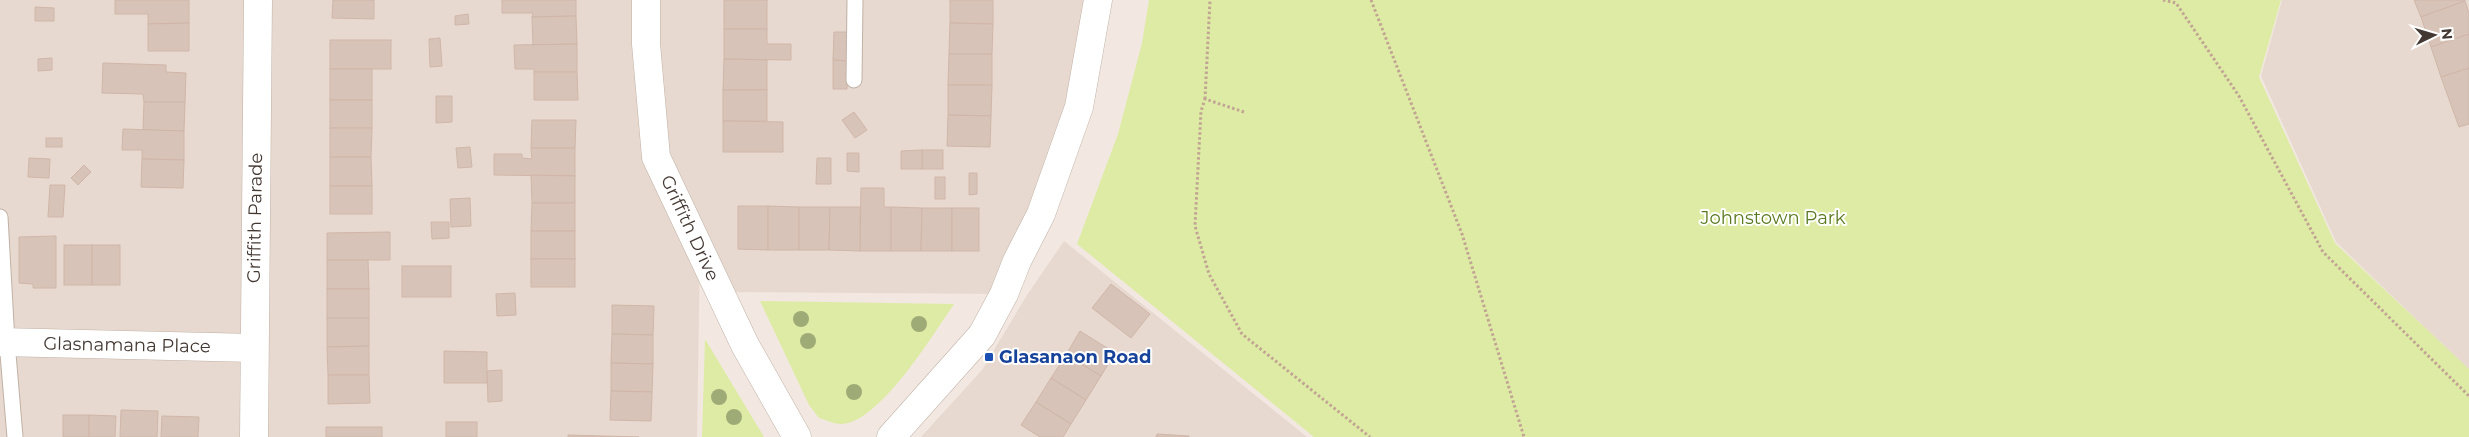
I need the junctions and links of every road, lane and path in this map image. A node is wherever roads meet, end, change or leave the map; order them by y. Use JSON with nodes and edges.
{"nodes":[{"id":1,"x":258,"y":0,"type":"edge"},
{"id":2,"x":646,"y":0,"type":"edge"},
{"id":3,"x":855,"y":0,"type":"edge"},
{"id":4,"x":1098,"y":0,"type":"edge"},
{"id":5,"x":1210,"y":0,"type":"edge"},
{"id":6,"x":1371,"y":0,"type":"edge"},
{"id":7,"x":2163,"y":0,"type":"edge"},
{"id":8,"x":2177,"y":2,"type":"edge"},
{"id":9,"x":854,"y":80,"type":"dead end"},
{"id":10,"x":1205,"y":99,"type":"junction"},
{"id":11,"x":1244,"y":112,"type":"dead end"},
{"id":12,"x":0,"y":217,"type":"edge"},
{"id":13,"x":3,"y":342,"type":"edge"},
{"id":14,"x":254,"y":348,"type":"junction"},
{"id":15,"x":2469,"y":396,"type":"edge"},
{"id":16,"x":15,"y":437,"type":"edge"},
{"id":17,"x":254,"y":437,"type":"edge"},
{"id":18,"x":798,"y":437,"type":"edge"},
{"id":19,"x":891,"y":437,"type":"edge"},
{"id":20,"x":1370,"y":437,"type":"edge"},
{"id":21,"x":1524,"y":437,"type":"edge"}],
"edges":[{"from":1,"to":14,"type":"street","name":"Griffith Parade"},
{"from":2,"to":18,"type":"street","name":"Griffith Drive"},
{"from":3,"to":9,"type":"lane"},
{"from":4,"to":19,"type":"street"},
{"from":5,"to":10,"type":"path"},
{"from":6,"to":21,"type":"path"},
{"from":7,"to":8,"type":"path"},
{"from":8,"to":15,"type":"path"},
{"from":10,"to":11,"type":"path"},
{"from":10,"to":20,"type":"path"},
{"from":12,"to":13,"type":"lane"},
{"from":13,"to":14,"type":"street","name":"Glasnamana Place"},
{"from":13,"to":16,"type":"lane"},
{"from":14,"to":17,"type":"street","name":"Griffith Parade"}]}
